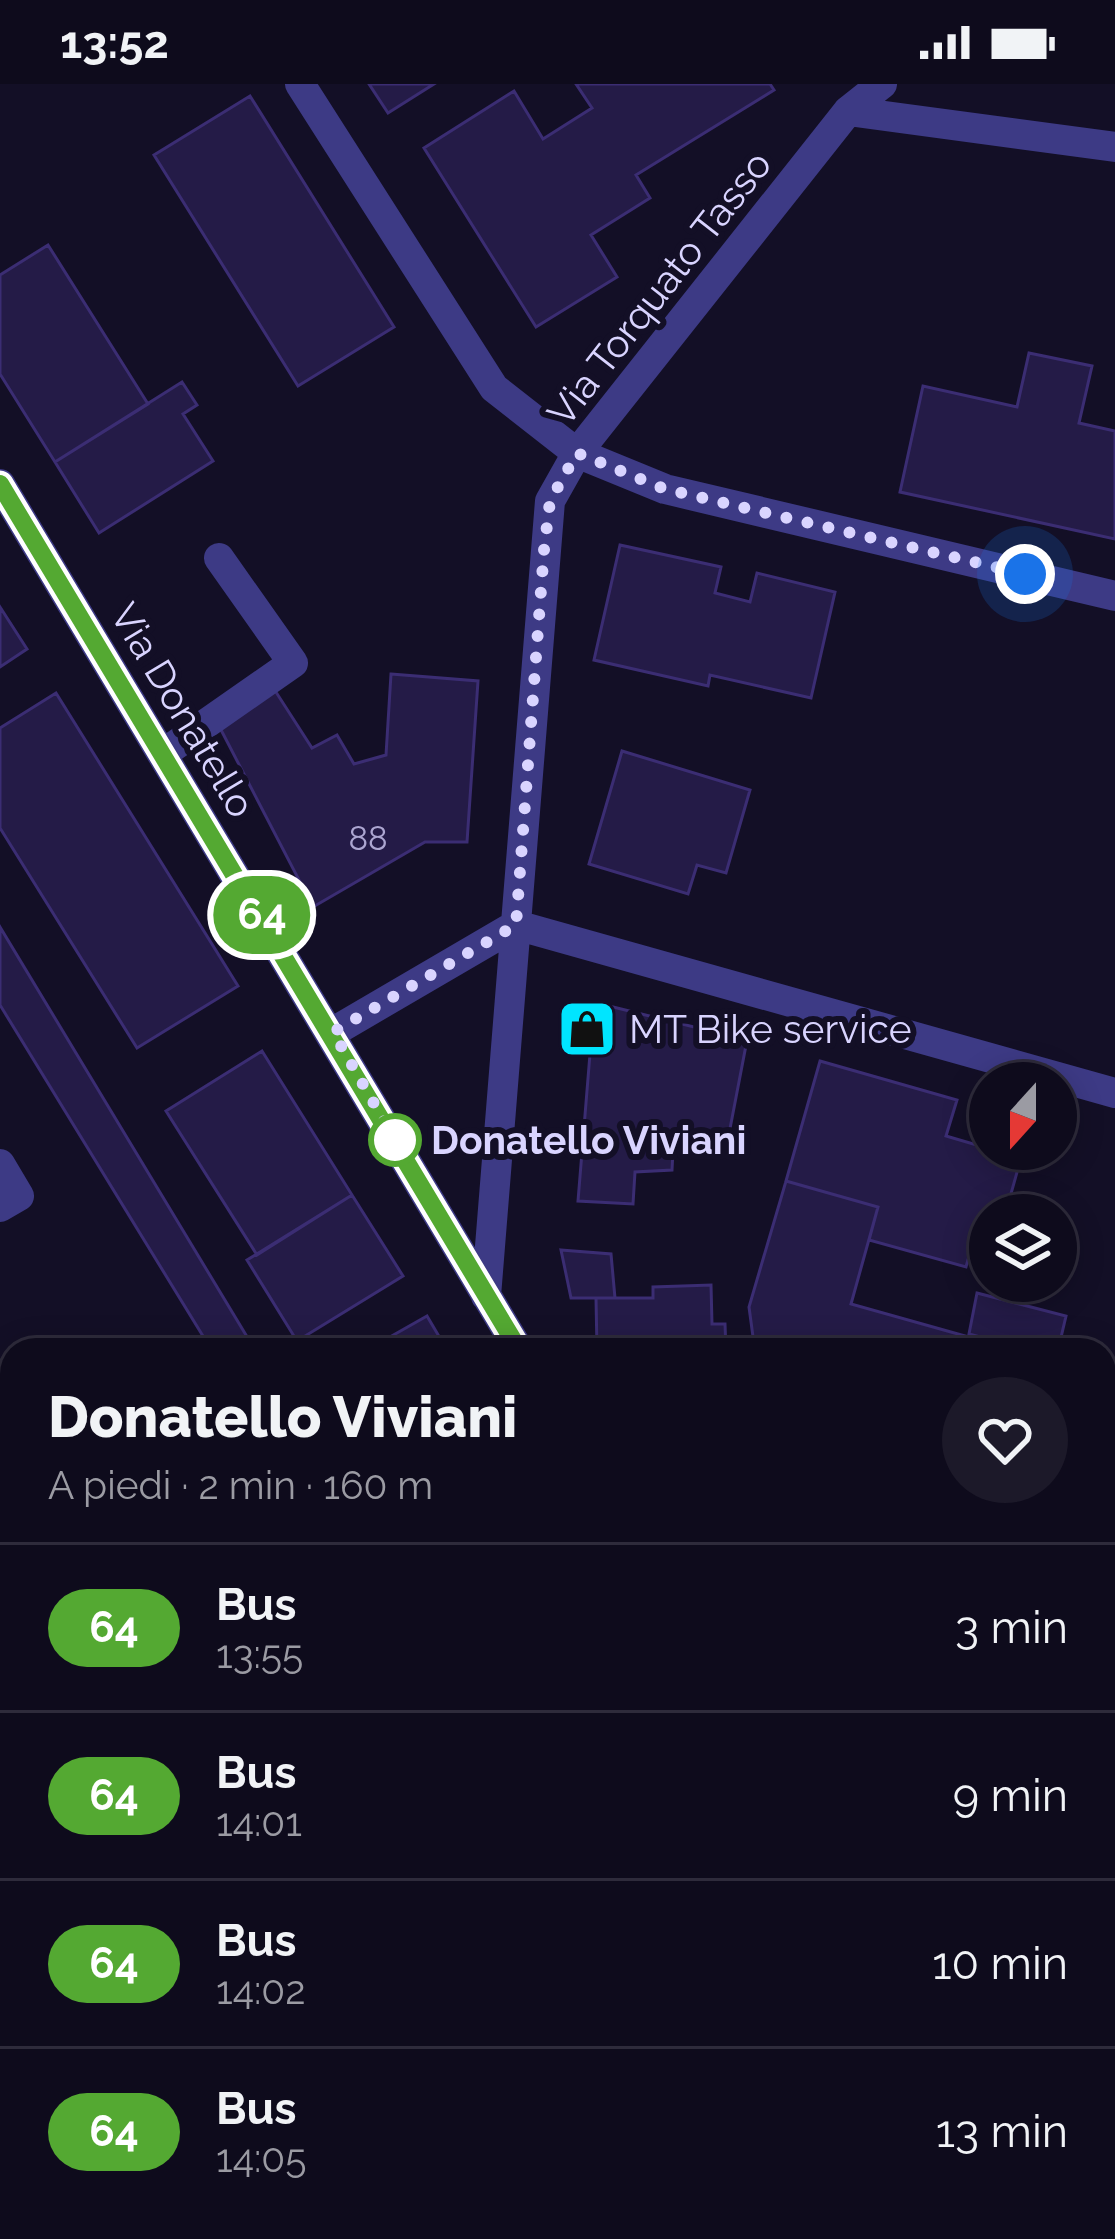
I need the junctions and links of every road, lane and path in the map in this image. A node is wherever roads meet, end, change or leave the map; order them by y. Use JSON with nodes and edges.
{"nodes":[{"id":1,"x":300,"y":84,"type":"edge"},
{"id":2,"x":859,"y":95,"type":"edge"},
{"id":3,"x":1115,"y":148,"type":"edge"},
{"id":4,"x":577,"y":453,"type":"junction"},
{"id":5,"x":0,"y":484,"type":"edge"},
{"id":6,"x":219,"y":558,"type":"dead end"},
{"id":7,"x":1115,"y":596,"type":"edge"},
{"id":8,"x":164,"y":753,"type":"junction"},
{"id":9,"x":516,"y":925,"type":"junction"},
{"id":10,"x":333,"y":1032,"type":"junction"},
{"id":11,"x":1115,"y":1093,"type":"edge"},
{"id":12,"x":0,"y":1164,"type":"edge"},
{"id":13,"x":0,"y":1207,"type":"edge"},
{"id":14,"x":486,"y":1296,"type":"junction"},
{"id":15,"x":512,"y":1338,"type":"edge"}],
"edges":[{"from":1,"to":4,"type":"street"},
{"from":2,"to":3,"type":"street"},
{"from":2,"to":4,"type":"street","name":"Via Torquato Tasso"},
{"from":4,"to":7,"type":"street"},
{"from":4,"to":9,"type":"street","name":"Via Torquato Tasso"},
{"from":5,"to":8,"type":"street","name":"Via Donatello"},
{"from":6,"to":8,"type":"street"},
{"from":8,"to":10,"type":"street","name":"Via Donatello"},
{"from":9,"to":10,"type":"street"},
{"from":9,"to":11,"type":"street"},
{"from":9,"to":14,"type":"street","name":"Via Torquato Tasso"},
{"from":10,"to":14,"type":"street","name":"Via Donatello"},
{"from":12,"to":13,"type":"street"},
{"from":14,"to":15,"type":"street","name":"Via Donatello"}]}
